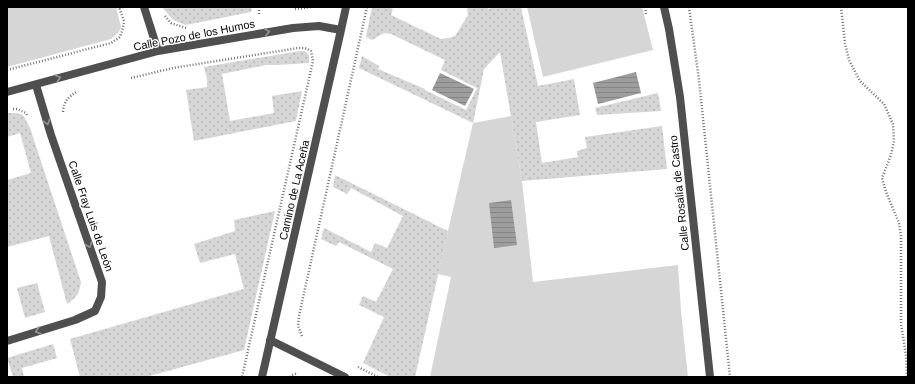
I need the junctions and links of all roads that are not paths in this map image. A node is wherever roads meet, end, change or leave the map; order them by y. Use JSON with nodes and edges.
{"nodes":[{"id":1,"x":144,"y":7,"type":"edge"},
{"id":2,"x":346,"y":7,"type":"edge"},
{"id":3,"x":664,"y":7,"type":"edge"},
{"id":4,"x":341,"y":30,"type":"junction"},
{"id":5,"x":158,"y":51,"type":"junction"},
{"id":6,"x":36,"y":85,"type":"junction"},
{"id":7,"x":7,"y":92,"type":"edge"},
{"id":8,"x":270,"y":340,"type":"junction"},
{"id":9,"x":7,"y":341,"type":"edge"},
{"id":10,"x":262,"y":377,"type":"edge"},
{"id":11,"x":345,"y":377,"type":"edge"},
{"id":12,"x":710,"y":377,"type":"edge"}],
"edges":[{"from":1,"to":5,"type":"street"},
{"from":2,"to":4,"type":"street","name":"Camino de La Aceña"},
{"from":3,"to":12,"type":"street","name":"Calle Rosalía de Castro"},
{"from":5,"to":4,"type":"street","name":"Calle Pozo de los Humos","one_way":true},
{"from":4,"to":8,"type":"street","name":"Camino de La Aceña"},
{"from":6,"to":5,"type":"street","name":"Calle Pozo de los Humos","one_way":true},
{"from":6,"to":7,"type":"street","name":"Calle Pozo de los Humos"},
{"from":6,"to":9,"type":"street","name":"Calle Fray Luis de León","one_way":true},
{"from":8,"to":10,"type":"street","name":"Camino de La Aceña"},
{"from":8,"to":11,"type":"street"}]}
